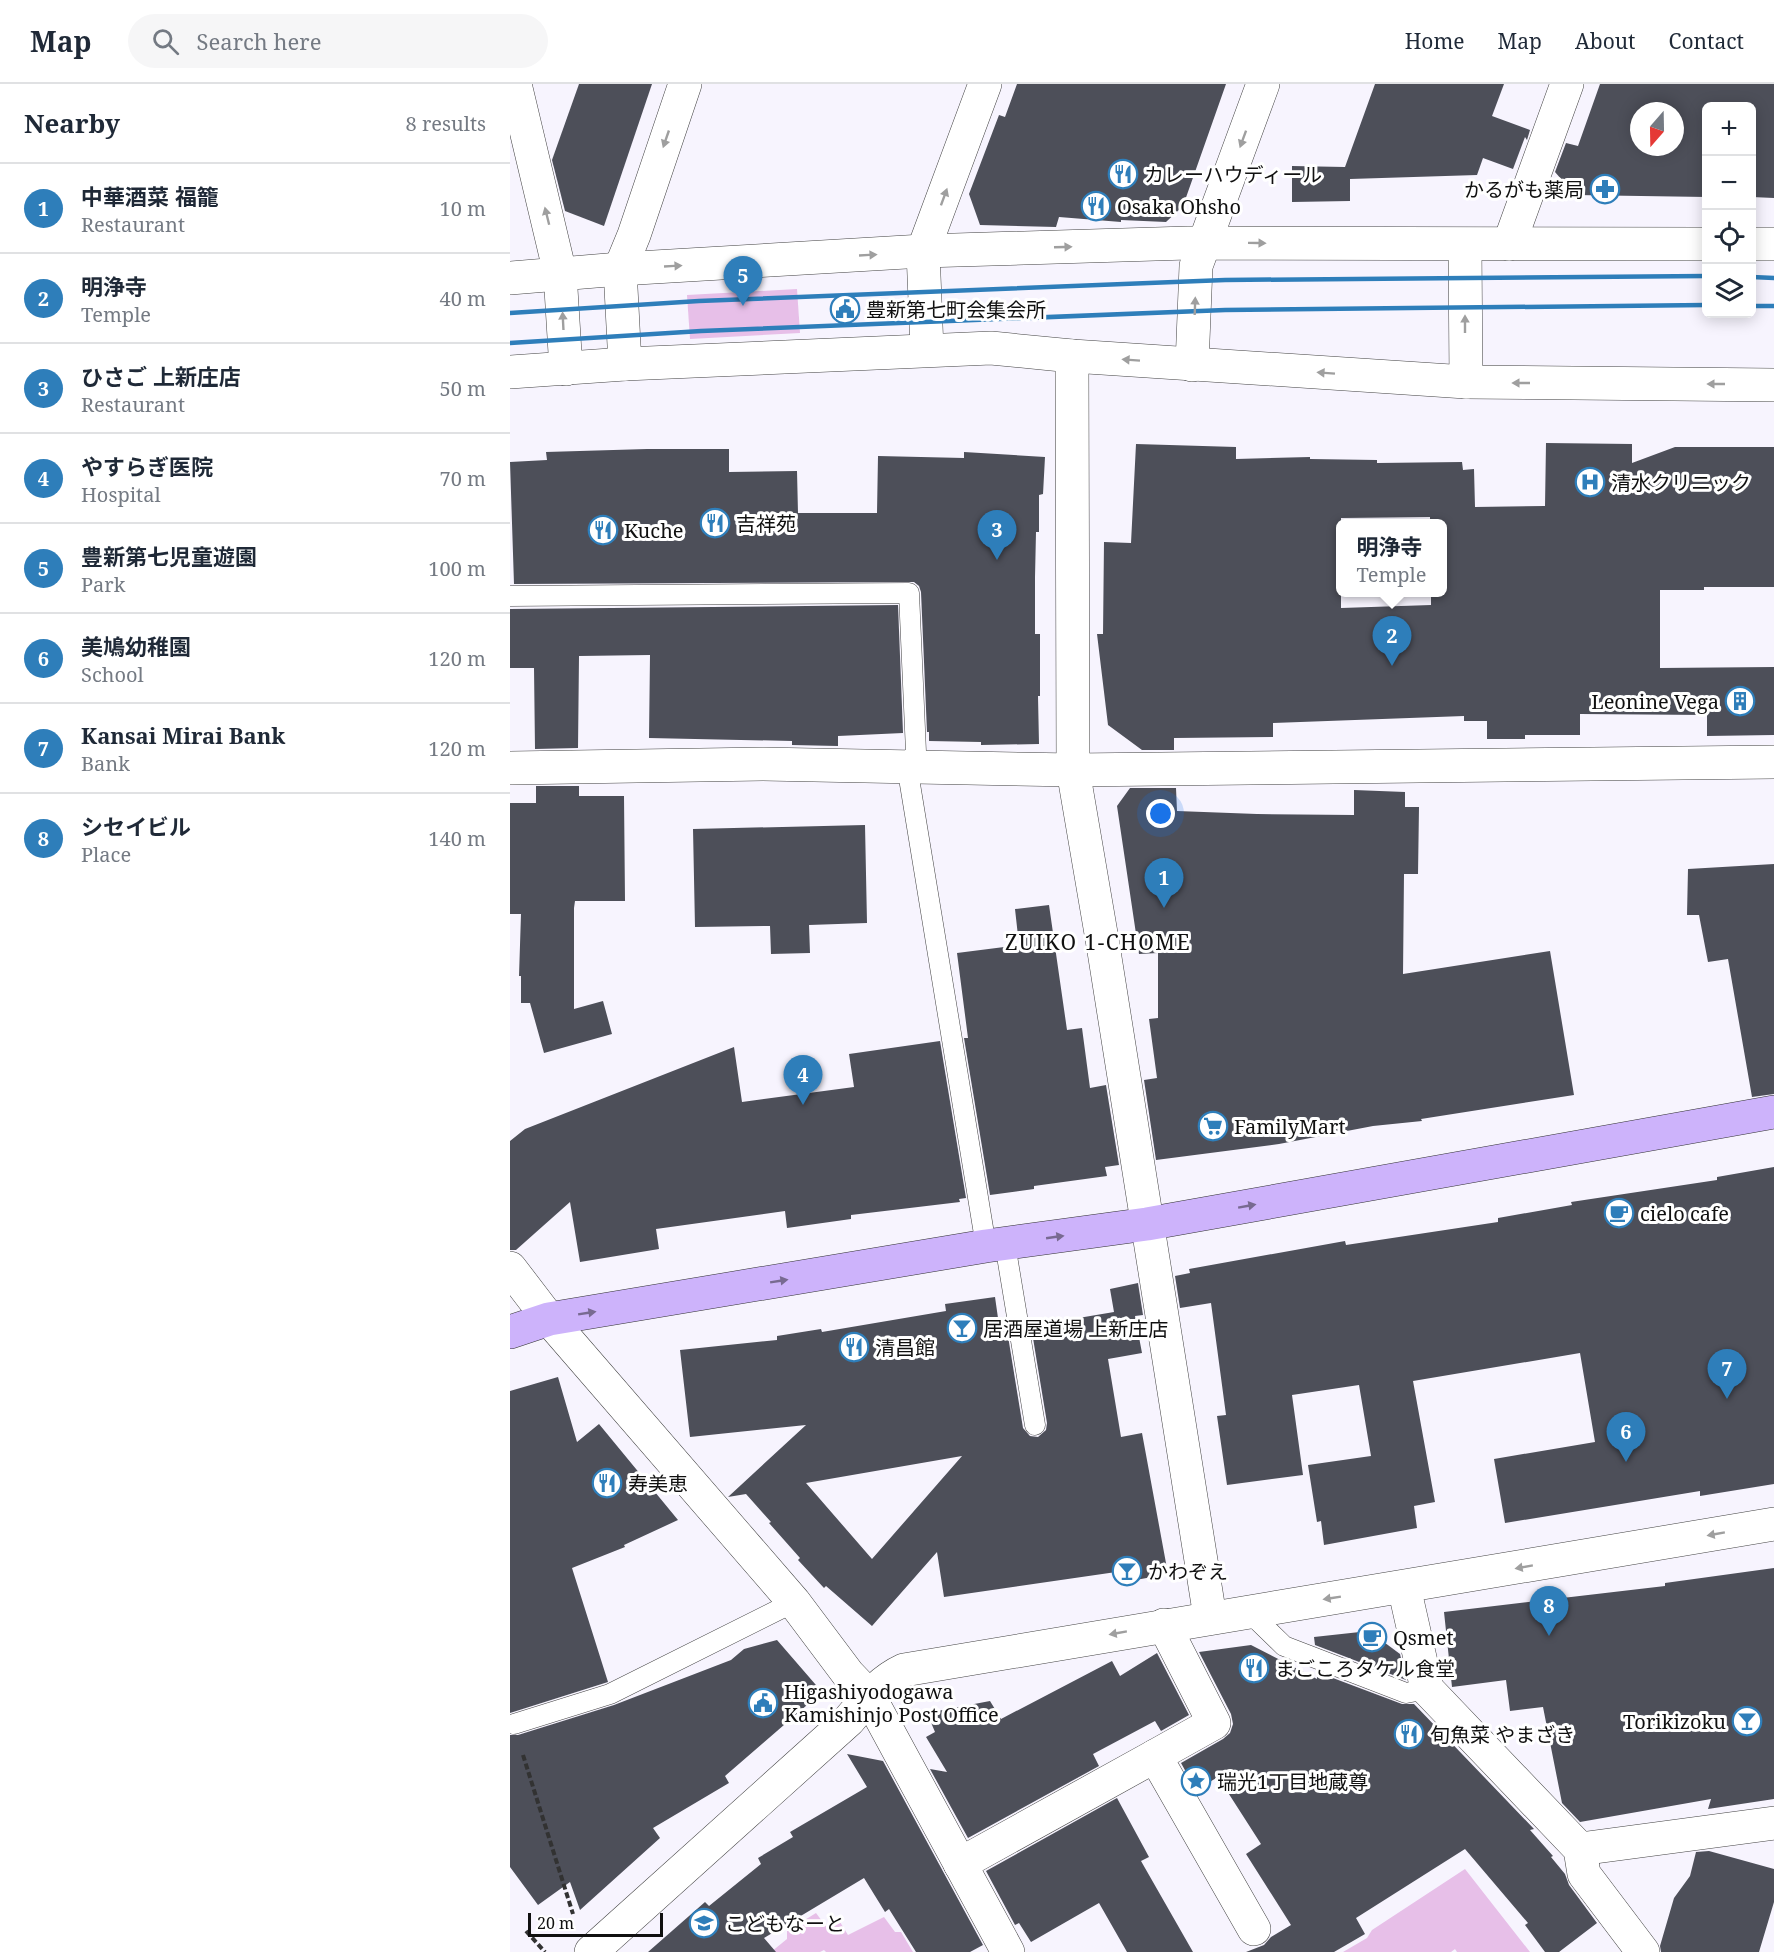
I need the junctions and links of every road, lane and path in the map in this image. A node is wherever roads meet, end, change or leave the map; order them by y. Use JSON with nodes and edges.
{"nodes":[{"id":1,"x":515,"y":84,"type":"edge"},
{"id":2,"x":685,"y":84,"type":"edge"},
{"id":3,"x":984,"y":84,"type":"edge"},
{"id":4,"x":1263,"y":84,"type":"edge"},
{"id":5,"x":1567,"y":84,"type":"edge"},
{"id":6,"x":1206,"y":243,"type":"junction"},
{"id":7,"x":1509,"y":244,"type":"junction"},
{"id":8,"x":1702,"y":244,"type":"edge"},
{"id":9,"x":1756,"y":244,"type":"edge"},
{"id":10,"x":1774,"y":244,"type":"edge"},
{"id":11,"x":1465,"y":245,"type":"junction"},
{"id":12,"x":923,"y":251,"type":"junction"},
{"id":13,"x":620,"y":269,"type":"junction"},
{"id":14,"x":560,"y":273,"type":"junction"},
{"id":15,"x":510,"y":278,"type":"edge"},
{"id":16,"x":927,"y":350,"type":"junction"},
{"id":17,"x":1072,"y":356,"type":"junction"},
{"id":18,"x":625,"y":364,"type":"junction"},
{"id":19,"x":1192,"y":365,"type":"junction"},
{"id":20,"x":566,"y":369,"type":"junction"},
{"id":21,"x":510,"y":372,"type":"edge"},
{"id":22,"x":1466,"y":382,"type":"junction"},
{"id":23,"x":1774,"y":385,"type":"edge"},
{"id":24,"x":510,"y":597,"type":"edge"},
{"id":25,"x":1774,"y":762,"type":"edge"},
{"id":26,"x":907,"y":766,"type":"junction"},
{"id":27,"x":510,"y":768,"type":"edge"},
{"id":28,"x":1072,"y":770,"type":"junction"},
{"id":29,"x":1774,"y":1112,"type":"edge"},
{"id":30,"x":1147,"y":1224,"type":"junction"},
{"id":31,"x":996,"y":1245,"type":"junction"},
{"id":32,"x":510,"y":1268,"type":"edge"},
{"id":33,"x":549,"y":1319,"type":"junction"},
{"id":34,"x":510,"y":1332,"type":"edge"},
{"id":35,"x":1035,"y":1425,"type":"dead end"},
{"id":36,"x":1774,"y":1524,"type":"edge"},
{"id":37,"x":1404,"y":1587,"type":"junction"},
{"id":38,"x":794,"y":1602,"type":"junction"},
{"id":39,"x":1248,"y":1611,"type":"junction"},
{"id":40,"x":1210,"y":1617,"type":"junction"},
{"id":41,"x":1164,"y":1625,"type":"junction"},
{"id":42,"x":1427,"y":1689,"type":"junction"},
{"id":43,"x":869,"y":1696,"type":"junction"},
{"id":44,"x":514,"y":1724,"type":"joint"},
{"id":45,"x":1155,"y":1756,"type":"junction"},
{"id":46,"x":1774,"y":1823,"type":"edge"},
{"id":47,"x":1580,"y":1849,"type":"junction"},
{"id":48,"x":960,"y":1864,"type":"junction"},
{"id":49,"x":573,"y":1915,"type":"dead end"},
{"id":50,"x":1254,"y":1929,"type":"dead end"},
{"id":51,"x":526,"y":1931,"type":"dead end"},
{"id":52,"x":545,"y":1952,"type":"edge"},
{"id":53,"x":591,"y":1952,"type":"edge"},
{"id":54,"x":1008,"y":1952,"type":"edge"},
{"id":55,"x":1642,"y":1952,"type":"edge"}],
"edges":[{"from":14,"to":1,"type":"street","one_way":true},
{"from":2,"to":13,"type":"street","one_way":true},
{"from":12,"to":3,"type":"street","one_way":true},
{"from":4,"to":6,"type":"street","one_way":true},
{"from":5,"to":7,"type":"street"},
{"from":6,"to":11,"type":"street","one_way":true},
{"from":12,"to":6,"type":"street","one_way":true},
{"from":19,"to":6,"type":"street","one_way":true},
{"from":7,"to":8,"type":"street"},
{"from":7,"to":11,"type":"street"},
{"from":9,"to":10,"type":"street"},
{"from":22,"to":11,"type":"street","one_way":true},
{"from":13,"to":12,"type":"street","one_way":true},
{"from":12,"to":16,"type":"street"},
{"from":13,"to":14,"type":"street"},
{"from":13,"to":18,"type":"street"},
{"from":14,"to":15,"type":"street"},
{"from":20,"to":14,"type":"street","one_way":true},
{"from":16,"to":17,"type":"street"},
{"from":16,"to":18,"type":"street"},
{"from":19,"to":17,"type":"street","one_way":true},
{"from":17,"to":28,"type":"street"},
{"from":18,"to":20,"type":"street"},
{"from":22,"to":19,"type":"street","one_way":true},
{"from":20,"to":21,"type":"street"},
{"from":23,"to":22,"type":"street","one_way":true},
{"from":24,"to":26,"type":"lane"},
{"from":25,"to":28,"type":"street"},
{"from":26,"to":27,"type":"street"},
{"from":26,"to":28,"type":"street"},
{"from":26,"to":31,"type":"lane"},
{"from":28,"to":30,"type":"street"},
{"from":30,"to":29,"type":"street","one_way":true},
{"from":31,"to":30,"type":"street","one_way":true},
{"from":30,"to":40,"type":"street"},
{"from":33,"to":31,"type":"street","one_way":true},
{"from":31,"to":35,"type":"lane"},
{"from":32,"to":33,"type":"street"},
{"from":33,"to":34,"type":"street"},
{"from":33,"to":38,"type":"street"},
{"from":36,"to":37,"type":"street","one_way":true},
{"from":37,"to":39,"type":"street","one_way":true},
{"from":37,"to":42,"type":"street"},
{"from":38,"to":43,"type":"street"},
{"from":38,"to":44,"type":"lane"},
{"from":39,"to":40,"type":"street"},
{"from":39,"to":42,"type":"lane"},
{"from":40,"to":41,"type":"street"},
{"from":41,"to":43,"type":"street","one_way":true},
{"from":41,"to":45,"type":"street"},
{"from":42,"to":47,"type":"street"},
{"from":43,"to":48,"type":"street"},
{"from":43,"to":53,"type":"street"},
{"from":44,"to":49,"type":"path"},
{"from":45,"to":48,"type":"street"},
{"from":45,"to":50,"type":"street"},
{"from":46,"to":47,"type":"street"},
{"from":47,"to":55,"type":"street"},
{"from":48,"to":54,"type":"street"},
{"from":51,"to":52,"type":"path"}]}
